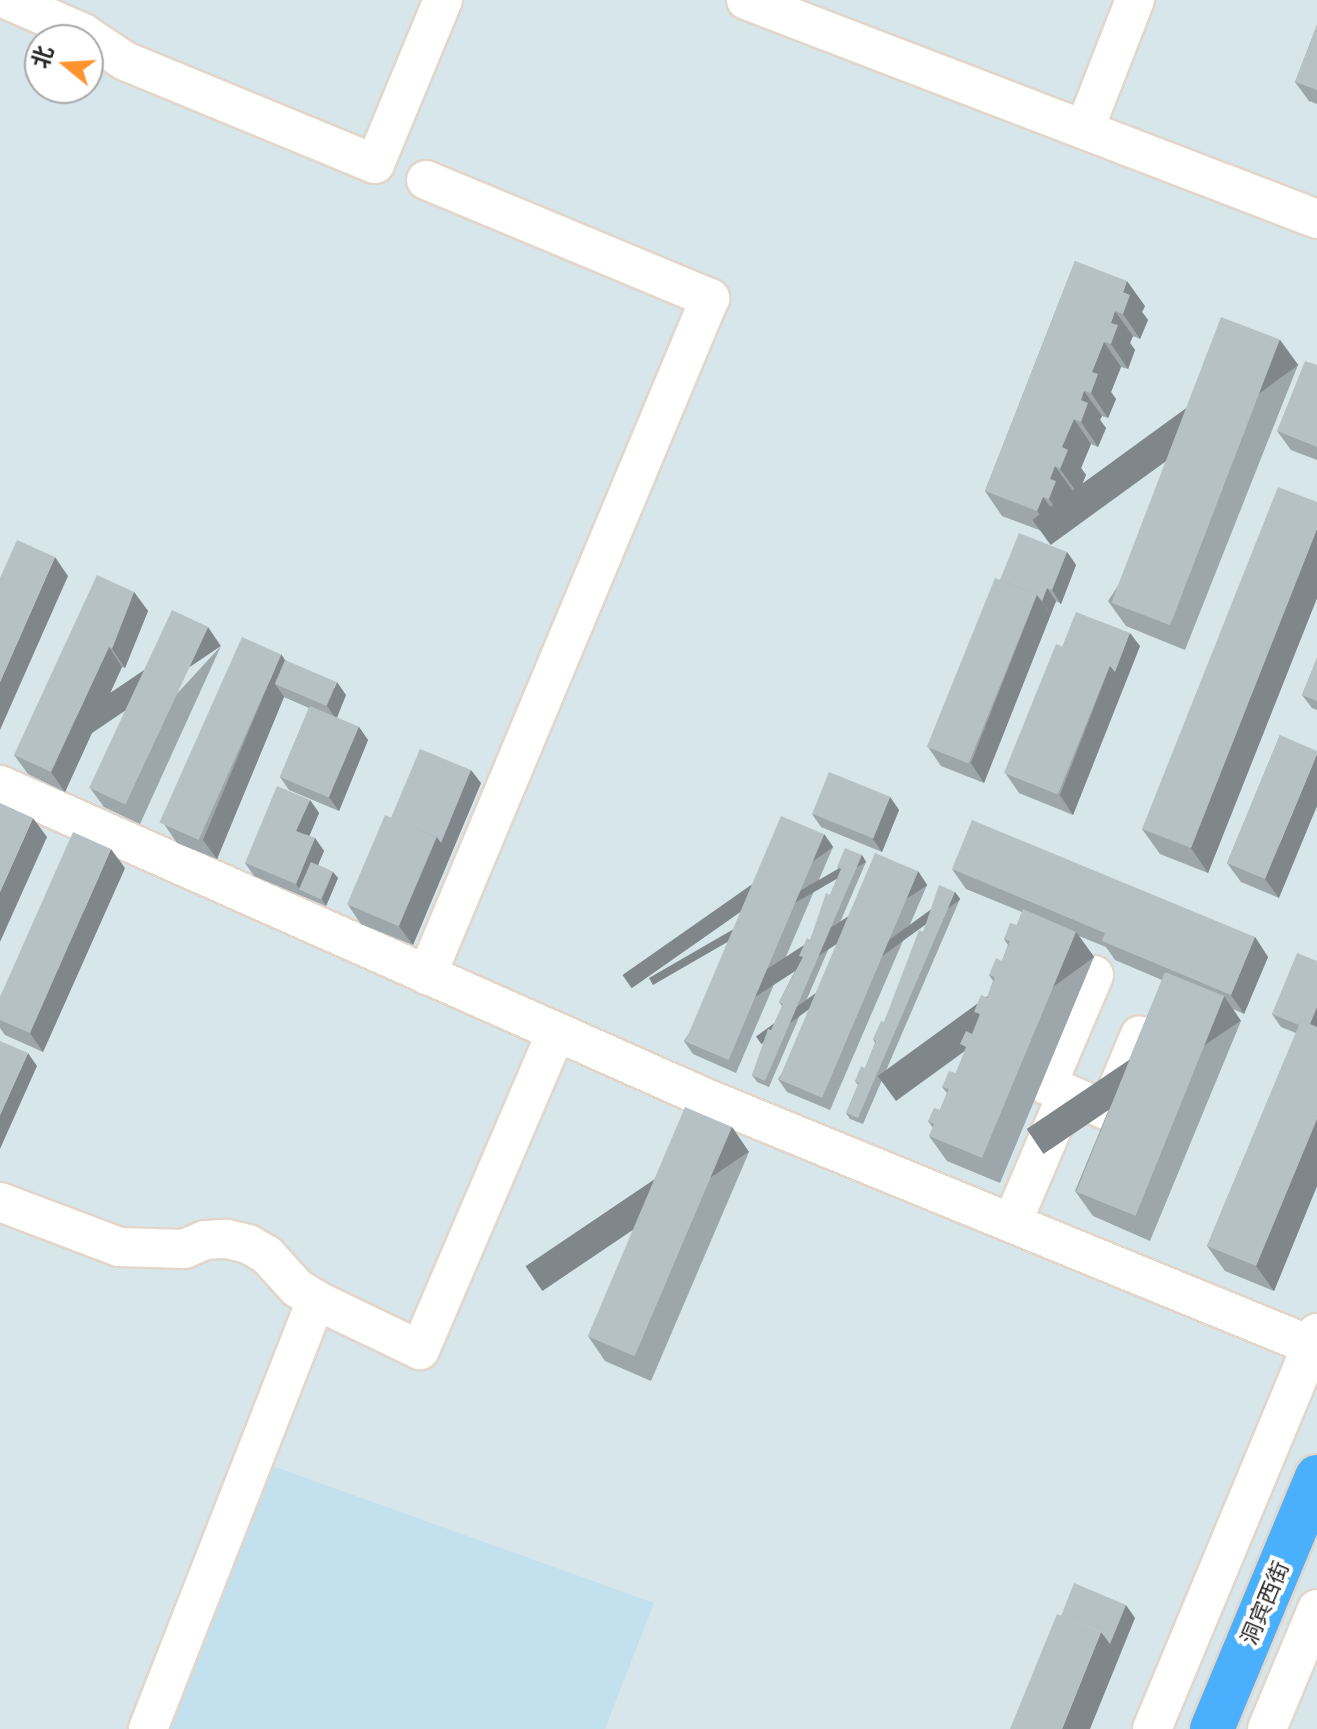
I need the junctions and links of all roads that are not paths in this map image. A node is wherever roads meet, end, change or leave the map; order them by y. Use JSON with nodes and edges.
{"nodes":[{"id":1,"x":8,"y":0,"type":"edge"},
{"id":2,"x":443,"y":0,"type":"edge"},
{"id":3,"x":746,"y":0,"type":"edge"},
{"id":4,"x":1135,"y":0,"type":"edge"},
{"id":5,"x":808,"y":10,"type":"edge"},
{"id":6,"x":1085,"y":128,"type":"junction"},
{"id":7,"x":426,"y":180,"type":"dead end"},
{"id":8,"x":1317,"y":219,"type":"edge"},
{"id":9,"x":0,"y":785,"type":"edge"},
{"id":10,"x":427,"y":975,"type":"junction"},
{"id":11,"x":1094,"y":975,"type":"dead end"},
{"id":12,"x":1142,"y":1031,"type":"edge"},
{"id":13,"x":556,"y":1032,"type":"junction"},
{"id":14,"x":1067,"y":1094,"type":"junction"},
{"id":15,"x":0,"y":1202,"type":"edge"},
{"id":16,"x":1012,"y":1223,"type":"junction"},
{"id":17,"x":316,"y":1300,"type":"junction"},
{"id":18,"x":1315,"y":1342,"type":"edge"},
{"id":19,"x":1317,"y":1477,"type":"edge"},
{"id":20,"x":1317,"y":1609,"type":"edge"},
{"id":21,"x":148,"y":1729,"type":"edge"},
{"id":22,"x":1152,"y":1729,"type":"edge"},
{"id":23,"x":1212,"y":1729,"type":"edge"},
{"id":24,"x":1267,"y":1729,"type":"edge"}],
"edges":[{"from":1,"to":2,"type":"street"},
{"from":3,"to":5,"type":"street"},
{"from":4,"to":6,"type":"street"},
{"from":5,"to":6,"type":"street"},
{"from":6,"to":8,"type":"street"},
{"from":7,"to":10,"type":"street"},
{"from":9,"to":10,"type":"street"},
{"from":10,"to":13,"type":"street"},
{"from":11,"to":14,"type":"street"},
{"from":12,"to":14,"type":"street"},
{"from":13,"to":16,"type":"street"},
{"from":13,"to":17,"type":"street"},
{"from":14,"to":16,"type":"street"},
{"from":15,"to":17,"type":"street"},
{"from":16,"to":18,"type":"street"},
{"from":17,"to":21,"type":"street"},
{"from":18,"to":22,"type":"street"},
{"from":19,"to":23,"type":"main road","name":"洞宾西街"},
{"from":20,"to":24,"type":"street"}]}
